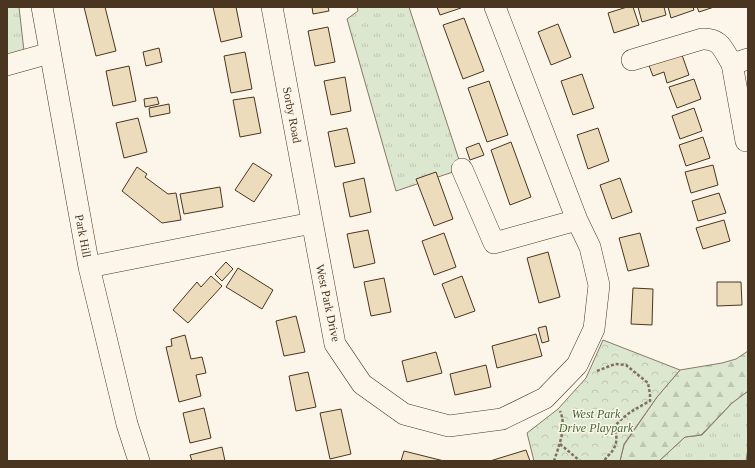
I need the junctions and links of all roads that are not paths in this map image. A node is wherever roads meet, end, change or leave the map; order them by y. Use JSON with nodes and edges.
{"nodes":[{"id":1,"x":42,"y":7,"type":"edge"},
{"id":2,"x":272,"y":7,"type":"edge"},
{"id":3,"x":495,"y":7,"type":"edge"},
{"id":4,"x":50,"y":53,"type":"junction"},
{"id":5,"x":632,"y":60,"type":"dead end"},
{"id":6,"x":740,"y":62,"type":"edge"},
{"id":7,"x":7,"y":65,"type":"edge"},
{"id":8,"x":746,"y":141,"type":"dead end"},
{"id":9,"x":462,"y":169,"type":"dead end"},
{"id":10,"x":577,"y":220,"type":"junction"},
{"id":11,"x":312,"y":223,"type":"junction"},
{"id":12,"x":89,"y":266,"type":"junction"},
{"id":13,"x":139,"y":461,"type":"edge"}],
"edges":[{"from":1,"to":4,"type":"street","name":"Park Hill"},
{"from":2,"to":11,"type":"street","name":"Sorby Road"},
{"from":3,"to":10,"type":"street","name":"West Park Drive"},
{"from":4,"to":7,"type":"street"},
{"from":4,"to":12,"type":"street","name":"Park Hill"},
{"from":5,"to":6,"type":"street"},
{"from":6,"to":8,"type":"street"},
{"from":9,"to":10,"type":"street"},
{"from":10,"to":11,"type":"street","name":"West Park Drive"},
{"from":11,"to":12,"type":"street"},
{"from":12,"to":13,"type":"street","name":"Park Hill"}]}
